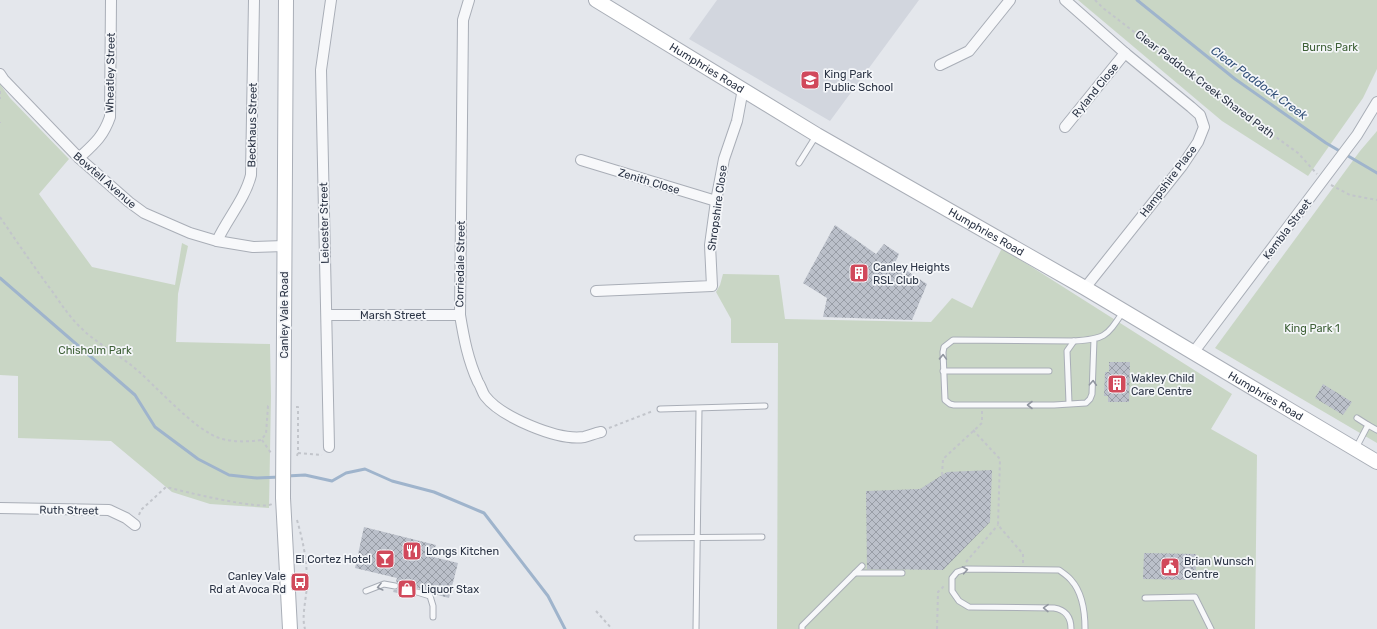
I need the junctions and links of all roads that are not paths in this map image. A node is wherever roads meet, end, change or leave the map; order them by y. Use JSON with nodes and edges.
{"nodes":[{"id":1,"x":111,"y":0,"type":"edge"},
{"id":2,"x":254,"y":0,"type":"edge"},
{"id":3,"x":286,"y":0,"type":"edge"},
{"id":4,"x":331,"y":0,"type":"edge"},
{"id":5,"x":469,"y":0,"type":"edge"},
{"id":6,"x":596,"y":0,"type":"edge"},
{"id":7,"x":1010,"y":0,"type":"edge"},
{"id":8,"x":1065,"y":0,"type":"edge"},
{"id":9,"x":1124,"y":54,"type":"junction"},
{"id":10,"x":940,"y":65,"type":"dead end"},
{"id":11,"x":0,"y":74,"type":"edge"},
{"id":12,"x":743,"y":89,"type":"junction"},
{"id":13,"x":1377,"y":102,"type":"edge"},
{"id":14,"x":1065,"y":127,"type":"dead end"},
{"id":15,"x":817,"y":135,"type":"junction"},
{"id":16,"x":79,"y":158,"type":"junction"},
{"id":17,"x":581,"y":160,"type":"dead end"},
{"id":18,"x":799,"y":163,"type":"dead end"},
{"id":19,"x":716,"y":201,"type":"junction"},
{"id":20,"x":217,"y":241,"type":"junction"},
{"id":21,"x":284,"y":246,"type":"junction"},
{"id":22,"x":1085,"y":288,"type":"junction"},
{"id":23,"x":596,"y":291,"type":"dead end"},
{"id":24,"x":1124,"y":311,"type":"junction"},
{"id":25,"x":327,"y":315,"type":"junction"},
{"id":26,"x":460,"y":315,"type":"junction"},
{"id":27,"x":1094,"y":339,"type":"junction"},
{"id":28,"x":1074,"y":341,"type":"junction"},
{"id":29,"x":1193,"y":353,"type":"junction"},
{"id":30,"x":942,"y":371,"type":"junction"},
{"id":31,"x":1049,"y":371,"type":"dead end"},
{"id":32,"x":1069,"y":404,"type":"junction"},
{"id":33,"x":765,"y":406,"type":"dead end"},
{"id":34,"x":699,"y":408,"type":"junction"},
{"id":35,"x":660,"y":409,"type":"road end"},
{"id":36,"x":1357,"y":418,"type":"dead end"},
{"id":37,"x":1368,"y":425,"type":"junction"},
{"id":38,"x":1377,"y":430,"type":"edge"},
{"id":39,"x":601,"y":432,"type":"road end"},
{"id":40,"x":329,"y":447,"type":"road end"},
{"id":41,"x":1355,"y":449,"type":"junction"},
{"id":42,"x":1377,"y":462,"type":"edge"},
{"id":43,"x":0,"y":508,"type":"edge"},
{"id":44,"x":135,"y":525,"type":"road end"},
{"id":45,"x":762,"y":537,"type":"dead end"},
{"id":46,"x":637,"y":538,"type":"dead end"},
{"id":47,"x":698,"y":538,"type":"junction"},
{"id":48,"x":862,"y":566,"type":"dead end"},
{"id":49,"x":855,"y":573,"type":"junction"},
{"id":50,"x":902,"y":573,"type":"dead end"},
{"id":51,"x":395,"y":586,"type":"dead end"},
{"id":52,"x":366,"y":591,"type":"dead end"},
{"id":53,"x":417,"y":592,"type":"dead end"},
{"id":54,"x":1145,"y":598,"type":"dead end"},
{"id":55,"x":433,"y":617,"type":"dead end"},
{"id":56,"x":290,"y":629,"type":"edge"},
{"id":57,"x":696,"y":629,"type":"edge"},
{"id":58,"x":802,"y":629,"type":"edge"},
{"id":59,"x":1071,"y":629,"type":"edge"},
{"id":60,"x":1085,"y":629,"type":"edge"},
{"id":61,"x":1211,"y":629,"type":"edge"}],
"edges":[{"from":1,"to":16,"type":"street","name":"Wheatley Street"},
{"from":2,"to":20,"type":"street","name":"Beckhaus Street"},
{"from":3,"to":21,"type":"street","name":"Canley Vale Road"},
{"from":4,"to":25,"type":"street","name":"Leicester Street"},
{"from":5,"to":26,"type":"street","name":"Corriedale Street"},
{"from":6,"to":12,"type":"street","name":"Humphries Road"},
{"from":7,"to":10,"type":"street"},
{"from":8,"to":9,"type":"street","name":"Hampshire Place"},
{"from":9,"to":14,"type":"street","name":"Ryland Close"},
{"from":9,"to":22,"type":"street","name":"Hampshire Place"},
{"from":11,"to":16,"type":"street","name":"Bowtell Avenue"},
{"from":12,"to":15,"type":"street","name":"Humphries Road"},
{"from":12,"to":19,"type":"street","name":"Shropshire Close"},
{"from":13,"to":29,"type":"street","name":"Kembla Street"},
{"from":15,"to":18,"type":"lane"},
{"from":15,"to":22,"type":"street","name":"Humphries Road"},
{"from":16,"to":20,"type":"street","name":"Bowtell Avenue"},
{"from":17,"to":19,"type":"street","name":"Zenith Close"},
{"from":19,"to":23,"type":"street","name":"Shropshire Close"},
{"from":20,"to":21,"type":"street","name":"Bowtell Avenue"},
{"from":21,"to":56,"type":"street","name":"Canley Vale Road"},
{"from":22,"to":24,"type":"street","name":"Humphries Road"},
{"from":24,"to":27,"type":"lane"},
{"from":24,"to":29,"type":"street","name":"Humphries Road"},
{"from":25,"to":26,"type":"street","name":"Marsh Street"},
{"from":25,"to":40,"type":"street","name":"Leicester Street"},
{"from":26,"to":39,"type":"street","name":"Corriedale Street"},
{"from":27,"to":28,"type":"lane"},
{"from":32,"to":27,"type":"lane","one_way":true},
{"from":30,"to":28,"type":"lane","one_way":true},
{"from":28,"to":32,"type":"lane"},
{"from":29,"to":41,"type":"street","name":"Humphries Road"},
{"from":30,"to":31,"type":"lane"},
{"from":32,"to":30,"type":"lane","one_way":true},
{"from":33,"to":34,"type":"lane"},
{"from":34,"to":35,"type":"lane"},
{"from":34,"to":47,"type":"lane"},
{"from":36,"to":37,"type":"lane"},
{"from":37,"to":38,"type":"lane"},
{"from":37,"to":41,"type":"lane"},
{"from":41,"to":42,"type":"street","name":"Humphries Road"},
{"from":43,"to":44,"type":"street","name":"Ruth Street"},
{"from":45,"to":47,"type":"lane"},
{"from":46,"to":47,"type":"lane"},
{"from":47,"to":57,"type":"lane"},
{"from":48,"to":49,"type":"lane"},
{"from":49,"to":50,"type":"lane"},
{"from":49,"to":58,"type":"lane"},
{"from":51,"to":52,"type":"lane","one_way":true},
{"from":53,"to":55,"type":"lane"},
{"from":54,"to":61,"type":"lane"},
{"from":59,"to":60,"type":"lane","one_way":true}]}
